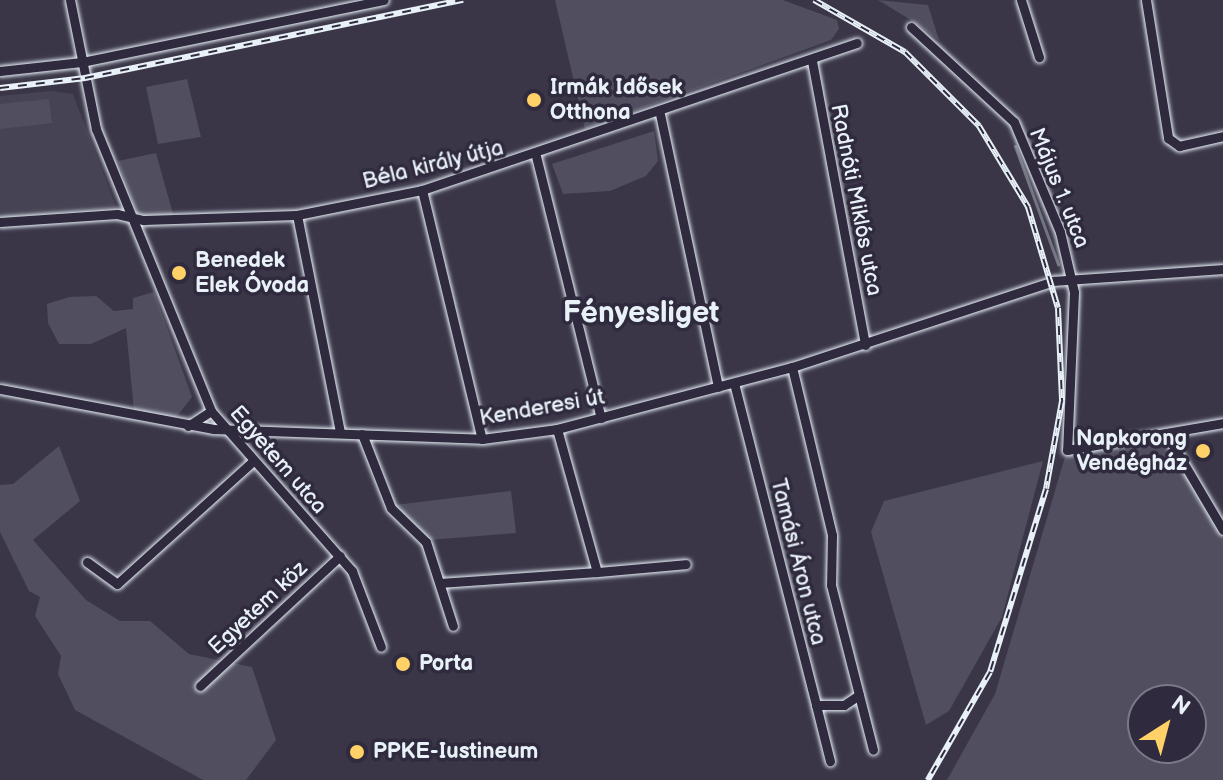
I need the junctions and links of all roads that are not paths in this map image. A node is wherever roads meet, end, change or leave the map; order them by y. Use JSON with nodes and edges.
{"nodes":[{"id":1,"x":70,"y":0,"type":"edge"},
{"id":2,"x":384,"y":0,"type":"edge"},
{"id":3,"x":1021,"y":0,"type":"edge"},
{"id":4,"x":1146,"y":0,"type":"edge"},
{"id":5,"x":911,"y":27,"type":"dead end"},
{"id":6,"x":857,"y":43,"type":"dead end"},
{"id":7,"x":1039,"y":57,"type":"dead end"},
{"id":8,"x":812,"y":61,"type":"junction"},
{"id":9,"x":82,"y":62,"type":"junction"},
{"id":10,"x":0,"y":71,"type":"edge"},
{"id":11,"x":660,"y":114,"type":"junction"},
{"id":12,"x":1223,"y":136,"type":"edge"},
{"id":13,"x":536,"y":156,"type":"junction"},
{"id":14,"x":422,"y":190,"type":"junction"},
{"id":15,"x":297,"y":215,"type":"junction"},
{"id":16,"x":132,"y":217,"type":"junction"},
{"id":17,"x":0,"y":222,"type":"edge"},
{"id":18,"x":1223,"y":269,"type":"edge"},
{"id":19,"x":1074,"y":278,"type":"junction"},
{"id":20,"x":865,"y":345,"type":"junction"},
{"id":21,"x":792,"y":367,"type":"junction"},
{"id":22,"x":734,"y":383,"type":"junction"},
{"id":23,"x":718,"y":387,"type":"junction"},
{"id":24,"x":0,"y":389,"type":"edge"},
{"id":25,"x":211,"y":411,"type":"junction"},
{"id":26,"x":601,"y":418,"type":"junction"},
{"id":27,"x":1223,"y":423,"type":"edge"},
{"id":28,"x":188,"y":426,"type":"junction"},
{"id":29,"x":228,"y":426,"type":"junction"},
{"id":30,"x":557,"y":429,"type":"junction"},
{"id":31,"x":340,"y":432,"type":"junction"},
{"id":32,"x":362,"y":434,"type":"junction"},
{"id":33,"x":1167,"y":435,"type":"junction"},
{"id":34,"x":482,"y":439,"type":"junction"},
{"id":35,"x":251,"y":463,"type":"junction"},
{"id":36,"x":1223,"y":530,"type":"edge"},
{"id":37,"x":340,"y":556,"type":"junction"},
{"id":38,"x":87,"y":562,"type":"dead end"},
{"id":39,"x":686,"y":564,"type":"dead end"},
{"id":40,"x":597,"y":572,"type":"junction"},
{"id":41,"x":440,"y":583,"type":"junction"},
{"id":42,"x":453,"y":626,"type":"dead end"},
{"id":43,"x":381,"y":647,"type":"dead end"},
{"id":44,"x":200,"y":686,"type":"dead end"},
{"id":45,"x":859,"y":695,"type":"junction"},
{"id":46,"x":816,"y":705,"type":"junction"},
{"id":47,"x":873,"y":750,"type":"dead end"},
{"id":48,"x":830,"y":761,"type":"dead end"}],
"edges":[{"from":1,"to":9,"type":"street","name":"Egyetem utca"},
{"from":2,"to":9,"type":"street"},
{"from":3,"to":7,"type":"street"},
{"from":4,"to":12,"type":"street"},
{"from":5,"to":19,"type":"street","name":"Május 1. utca"},
{"from":6,"to":8,"type":"street","name":"Béla király útja"},
{"from":8,"to":11,"type":"street","name":"Béla király útja"},
{"from":8,"to":20,"type":"street","name":"Radnóti Miklós utca"},
{"from":9,"to":10,"type":"street"},
{"from":9,"to":16,"type":"street","name":"Egyetem utca"},
{"from":11,"to":13,"type":"street","name":"Béla király útja"},
{"from":11,"to":23,"type":"street"},
{"from":13,"to":14,"type":"street","name":"Béla király útja"},
{"from":13,"to":26,"type":"street"},
{"from":14,"to":15,"type":"street","name":"Béla király útja"},
{"from":14,"to":34,"type":"street"},
{"from":15,"to":16,"type":"street","name":"Béla király útja"},
{"from":15,"to":31,"type":"street"},
{"from":16,"to":17,"type":"street","name":"Béla király útja"},
{"from":16,"to":25,"type":"street","name":"Egyetem utca"},
{"from":18,"to":19,"type":"street","name":"Kenderesi út"},
{"from":19,"to":20,"type":"street","name":"Kenderesi út"},
{"from":19,"to":33,"type":"street","name":"Május 1. utca"},
{"from":20,"to":21,"type":"street","name":"Kenderesi út"},
{"from":21,"to":22,"type":"street","name":"Kenderesi út"},
{"from":21,"to":45,"type":"street"},
{"from":22,"to":23,"type":"street","name":"Kenderesi út"},
{"from":22,"to":46,"type":"street","name":"Tamási Áron utca"},
{"from":23,"to":26,"type":"street","name":"Kenderesi út"},
{"from":24,"to":28,"type":"street","name":"Kenderesi út"},
{"from":25,"to":28,"type":"street"},
{"from":25,"to":29,"type":"street","name":"Egyetem utca"},
{"from":26,"to":30,"type":"street","name":"Kenderesi út"},
{"from":27,"to":33,"type":"street"},
{"from":28,"to":29,"type":"street","name":"Kenderesi út"},
{"from":29,"to":31,"type":"street","name":"Kenderesi út"},
{"from":29,"to":35,"type":"street","name":"Egyetem utca"},
{"from":30,"to":34,"type":"street","name":"Kenderesi út"},
{"from":30,"to":40,"type":"street"},
{"from":31,"to":32,"type":"street","name":"Kenderesi út"},
{"from":32,"to":34,"type":"street","name":"Kenderesi út"},
{"from":32,"to":41,"type":"street"},
{"from":33,"to":36,"type":"street"},
{"from":35,"to":37,"type":"street","name":"Egyetem utca"},
{"from":35,"to":38,"type":"street"},
{"from":37,"to":43,"type":"street","name":"Egyetem utca"},
{"from":37,"to":44,"type":"street","name":"Egyetem köz"},
{"from":39,"to":40,"type":"street"},
{"from":40,"to":41,"type":"street"},
{"from":41,"to":42,"type":"street"},
{"from":45,"to":46,"type":"street"},
{"from":45,"to":47,"type":"street"},
{"from":46,"to":48,"type":"street","name":"Tamási Áron utca"}]}
